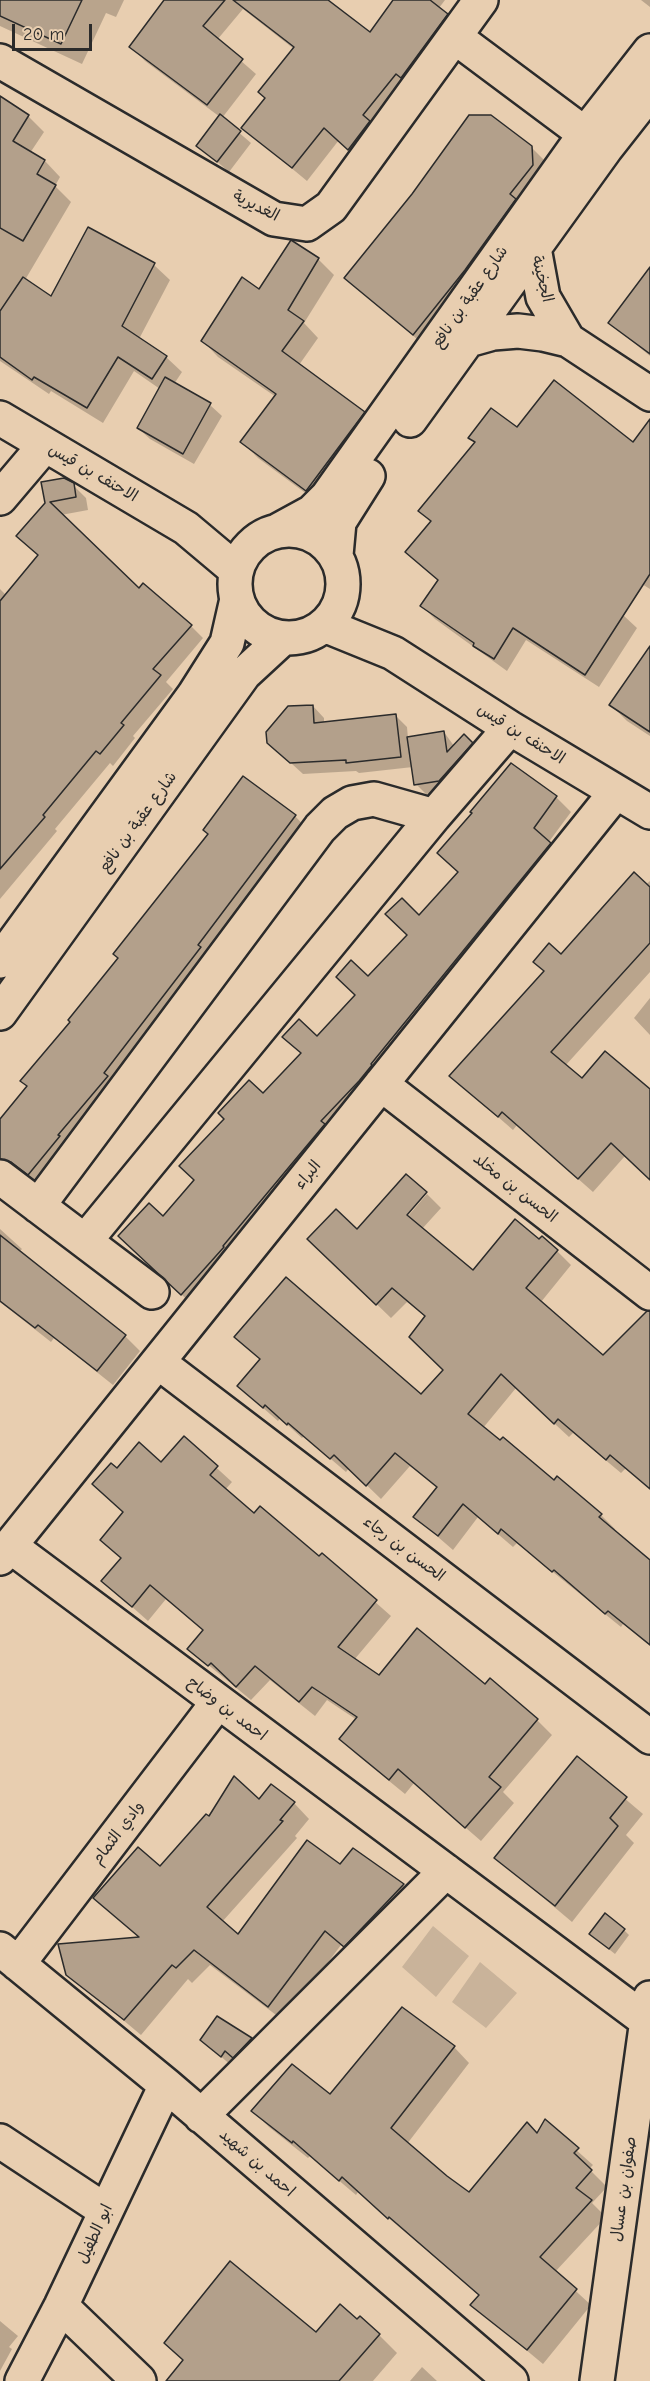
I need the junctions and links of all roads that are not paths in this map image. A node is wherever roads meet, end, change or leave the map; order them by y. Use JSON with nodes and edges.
{"nodes":[{"id":1,"x":481,"y":0,"type":"edge"},
{"id":2,"x":455,"y":37,"type":"junction"},
{"id":3,"x":650,"y":51,"type":"edge"},
{"id":4,"x":0,"y":61,"type":"edge"},
{"id":5,"x":650,"y":92,"type":"edge"},
{"id":6,"x":585,"y":134,"type":"junction"},
{"id":7,"x":534,"y":248,"type":"junction"},
{"id":8,"x":468,"y":340,"type":"junction"},
{"id":9,"x":568,"y":340,"type":"junction"},
{"id":10,"x":650,"y":394,"type":"edge"},
{"id":11,"x":0,"y":418,"type":"edge"},
{"id":12,"x":45,"y":445,"type":"junction"},
{"id":13,"x":0,"y":498,"type":"edge"},
{"id":14,"x":279,"y":530,"type":"junction"},
{"id":15,"x":336,"y":555,"type":"junction"},
{"id":16,"x":241,"y":572,"type":"junction"},
{"id":17,"x":333,"y":612,"type":"junction"},
{"id":18,"x":283,"y":638,"type":"junction"},
{"id":19,"x":510,"y":728,"type":"junction"},
{"id":20,"x":616,"y":792,"type":"junction"},
{"id":21,"x":650,"y":812,"type":"edge"},
{"id":22,"x":434,"y":816,"type":"junction"},
{"id":23,"x":0,"y":961,"type":"edge"},
{"id":24,"x":0,"y":1013,"type":"edge"},
{"id":25,"x":381,"y":1084,"type":"junction"},
{"id":26,"x":0,"y":1177,"type":"edge"},
{"id":27,"x":38,"y":1206,"type":"junction"},
{"id":28,"x":85,"y":1241,"type":"junction"},
{"id":29,"x":152,"y":1292,"type":"dead end"},
{"id":30,"x":650,"y":1293,"type":"edge"},
{"id":31,"x":158,"y":1362,"type":"junction"},
{"id":32,"x":5,"y":1552,"type":"edge"},
{"id":33,"x":218,"y":1702,"type":"junction"},
{"id":34,"x":650,"y":1737,"type":"edge"},
{"id":35,"x":446,"y":1871,"type":"junction"},
{"id":36,"x":9,"y":1957,"type":"edge"},
{"id":37,"x":648,"y":2008,"type":"edge"},
{"id":38,"x":166,"y":2085,"type":"junction"},
{"id":39,"x":201,"y":2116,"type":"junction"},
{"id":40,"x":0,"y":2141,"type":"edge"},
{"id":41,"x":106,"y":2211,"type":"junction"},
{"id":42,"x":61,"y":2306,"type":"junction"},
{"id":43,"x":22,"y":2381,"type":"edge"},
{"id":44,"x":139,"y":2381,"type":"edge"},
{"id":45,"x":511,"y":2381,"type":"edge"},
{"id":46,"x":597,"y":2381,"type":"edge"}],
"edges":[{"from":1,"to":2,"type":"street","name":"الغديرية"},
{"from":2,"to":4,"type":"street","name":"الغديرية"},
{"from":2,"to":6,"type":"street"},
{"from":3,"to":6,"type":"street","name":"شارع عقبة بن نافع"},
{"from":5,"to":7,"type":"street","name":"شارع عقبة بن نافع"},
{"from":6,"to":14,"type":"street","name":"شارع عقبة بن نافع"},
{"from":7,"to":8,"type":"street","name":"شارع عقبة بن نافع"},
{"from":7,"to":9,"type":"street","name":"الجخينة"},
{"from":8,"to":9,"type":"street","name":"الجخينة"},
{"from":8,"to":15,"type":"street","name":"شارع عقبة بن نافع"},
{"from":9,"to":10,"type":"street","name":"الجخينة"},
{"from":11,"to":12,"type":"street","name":"الاحنف بن قيس"},
{"from":12,"to":13,"type":"street"},
{"from":12,"to":16,"type":"street","name":"الاحنف بن قيس"},
{"from":14,"to":15,"type":"street"},
{"from":14,"to":16,"type":"street"},
{"from":15,"to":17,"type":"street"},
{"from":16,"to":18,"type":"street"},
{"from":16,"to":23,"type":"street","name":"شارع عقبة بن نافع"},
{"from":17,"to":18,"type":"street"},
{"from":17,"to":19,"type":"street","name":"الاحنف بن قيس"},
{"from":18,"to":24,"type":"street","name":"شارع عقبة بن نافع"},
{"from":19,"to":20,"type":"street","name":"الاحنف بن قيس"},
{"from":19,"to":22,"type":"street"},
{"from":20,"to":21,"type":"street","name":"الاحنف بن قيس"},
{"from":20,"to":25,"type":"street","name":"البراء"},
{"from":22,"to":27,"type":"street"},
{"from":22,"to":28,"type":"street"},
{"from":25,"to":30,"type":"street","name":"الحسن بن مخلد"},
{"from":25,"to":31,"type":"street","name":"البراء"},
{"from":26,"to":27,"type":"street"},
{"from":27,"to":28,"type":"street"},
{"from":28,"to":29,"type":"street"},
{"from":31,"to":32,"type":"street","name":"البراء"},
{"from":31,"to":34,"type":"street","name":"الحسن بن رجاء"},
{"from":32,"to":33,"type":"street","name":"احمد بن وضاح"},
{"from":33,"to":35,"type":"street","name":"احمد بن وضاح"},
{"from":33,"to":36,"type":"street","name":"وادي الثمام"},
{"from":35,"to":37,"type":"street","name":"احمد بن وضاح"},
{"from":35,"to":39,"type":"street"},
{"from":36,"to":38,"type":"street","name":"احمد بن شهيد"},
{"from":37,"to":46,"type":"street","name":"صفوان بن عسال"},
{"from":38,"to":39,"type":"street","name":"احمد بن شهيد"},
{"from":38,"to":41,"type":"street","name":"ابو الطفيل"},
{"from":39,"to":45,"type":"street","name":"احمد بن شهيد"},
{"from":40,"to":41,"type":"street"},
{"from":41,"to":42,"type":"street","name":"ابو الطفيل"},
{"from":42,"to":43,"type":"street","name":"ابو الطفيل"},
{"from":42,"to":44,"type":"street"}]}
